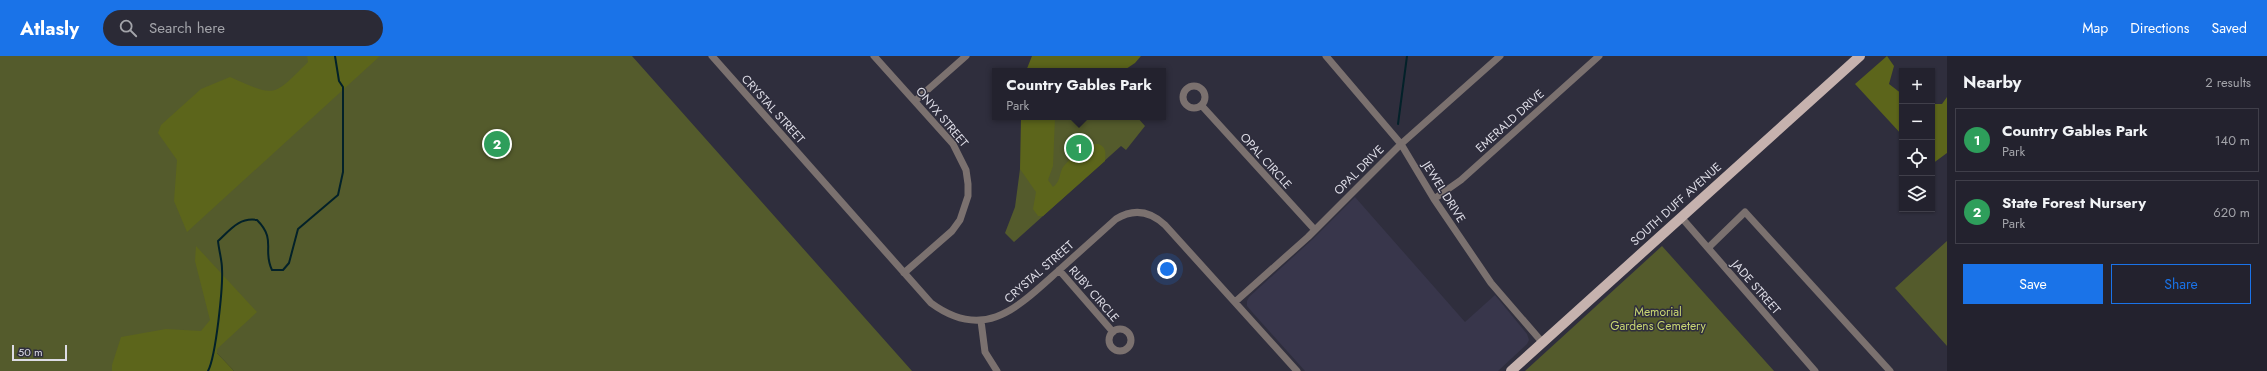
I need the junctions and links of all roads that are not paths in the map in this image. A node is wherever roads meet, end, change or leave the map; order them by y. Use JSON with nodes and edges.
{"nodes":[{"id":1,"x":712,"y":56,"type":"edge"},
{"id":2,"x":874,"y":56,"type":"edge"},
{"id":3,"x":966,"y":56,"type":"edge"},
{"id":4,"x":1326,"y":56,"type":"edge"},
{"id":5,"x":1500,"y":56,"type":"edge"},
{"id":6,"x":1599,"y":56,"type":"edge"},
{"id":7,"x":1860,"y":56,"type":"edge"},
{"id":8,"x":915,"y":101,"type":"junction"},
{"id":9,"x":1202,"y":106,"type":"dead end"},
{"id":10,"x":1401,"y":144,"type":"junction"},
{"id":11,"x":1434,"y":199,"type":"junction"},
{"id":12,"x":1681,"y":217,"type":"junction"},
{"id":13,"x":1315,"y":230,"type":"junction"},
{"id":14,"x":1708,"y":248,"type":"junction"},
{"id":15,"x":1059,"y":270,"type":"junction"},
{"id":16,"x":904,"y":273,"type":"junction"},
{"id":17,"x":1235,"y":302,"type":"junction"},
{"id":18,"x":981,"y":321,"type":"junction"},
{"id":19,"x":1113,"y":332,"type":"dead end"},
{"id":20,"x":1542,"y":342,"type":"junction"},
{"id":21,"x":997,"y":371,"type":"edge"},
{"id":22,"x":1297,"y":371,"type":"edge"},
{"id":23,"x":1511,"y":371,"type":"edge"},
{"id":24,"x":1815,"y":371,"type":"edge"},
{"id":25,"x":1890,"y":371,"type":"edge"}],
"edges":[{"from":1,"to":16,"type":"street","name":"CRYSTAL STREET"},
{"from":2,"to":8,"type":"street","name":"ONYX STREET"},
{"from":3,"to":8,"type":"street"},
{"from":4,"to":10,"type":"street","name":"JEWEL DRIVE"},
{"from":5,"to":10,"type":"street","name":"OPAL DRIVE"},
{"from":6,"to":11,"type":"street","name":"EMERALD DRIVE"},
{"from":7,"to":12,"type":"main road","name":"SOUTH DUFF AVENUE"},
{"from":8,"to":16,"type":"street","name":"ONYX STREET"},
{"from":9,"to":13,"type":"street","name":"OPAL CIRCLE"},
{"from":10,"to":11,"type":"street","name":"JEWEL DRIVE"},
{"from":10,"to":13,"type":"street","name":"OPAL DRIVE"},
{"from":11,"to":20,"type":"street","name":"JEWEL DRIVE"},
{"from":12,"to":14,"type":"street","name":"JADE STREET"},
{"from":12,"to":20,"type":"main road","name":"SOUTH DUFF AVENUE"},
{"from":13,"to":17,"type":"street","name":"OPAL DRIVE"},
{"from":14,"to":24,"type":"street","name":"JADE STREET"},
{"from":14,"to":25,"type":"street"},
{"from":15,"to":17,"type":"street","name":"CRYSTAL STREET"},
{"from":15,"to":18,"type":"street","name":"CRYSTAL STREET"},
{"from":15,"to":19,"type":"street","name":"RUBY CIRCLE"},
{"from":16,"to":18,"type":"street","name":"CRYSTAL STREET"},
{"from":17,"to":22,"type":"street","name":"CRYSTAL STREET"},
{"from":18,"to":21,"type":"street"},
{"from":20,"to":23,"type":"main road","name":"SOUTH DUFF AVENUE"}]}
